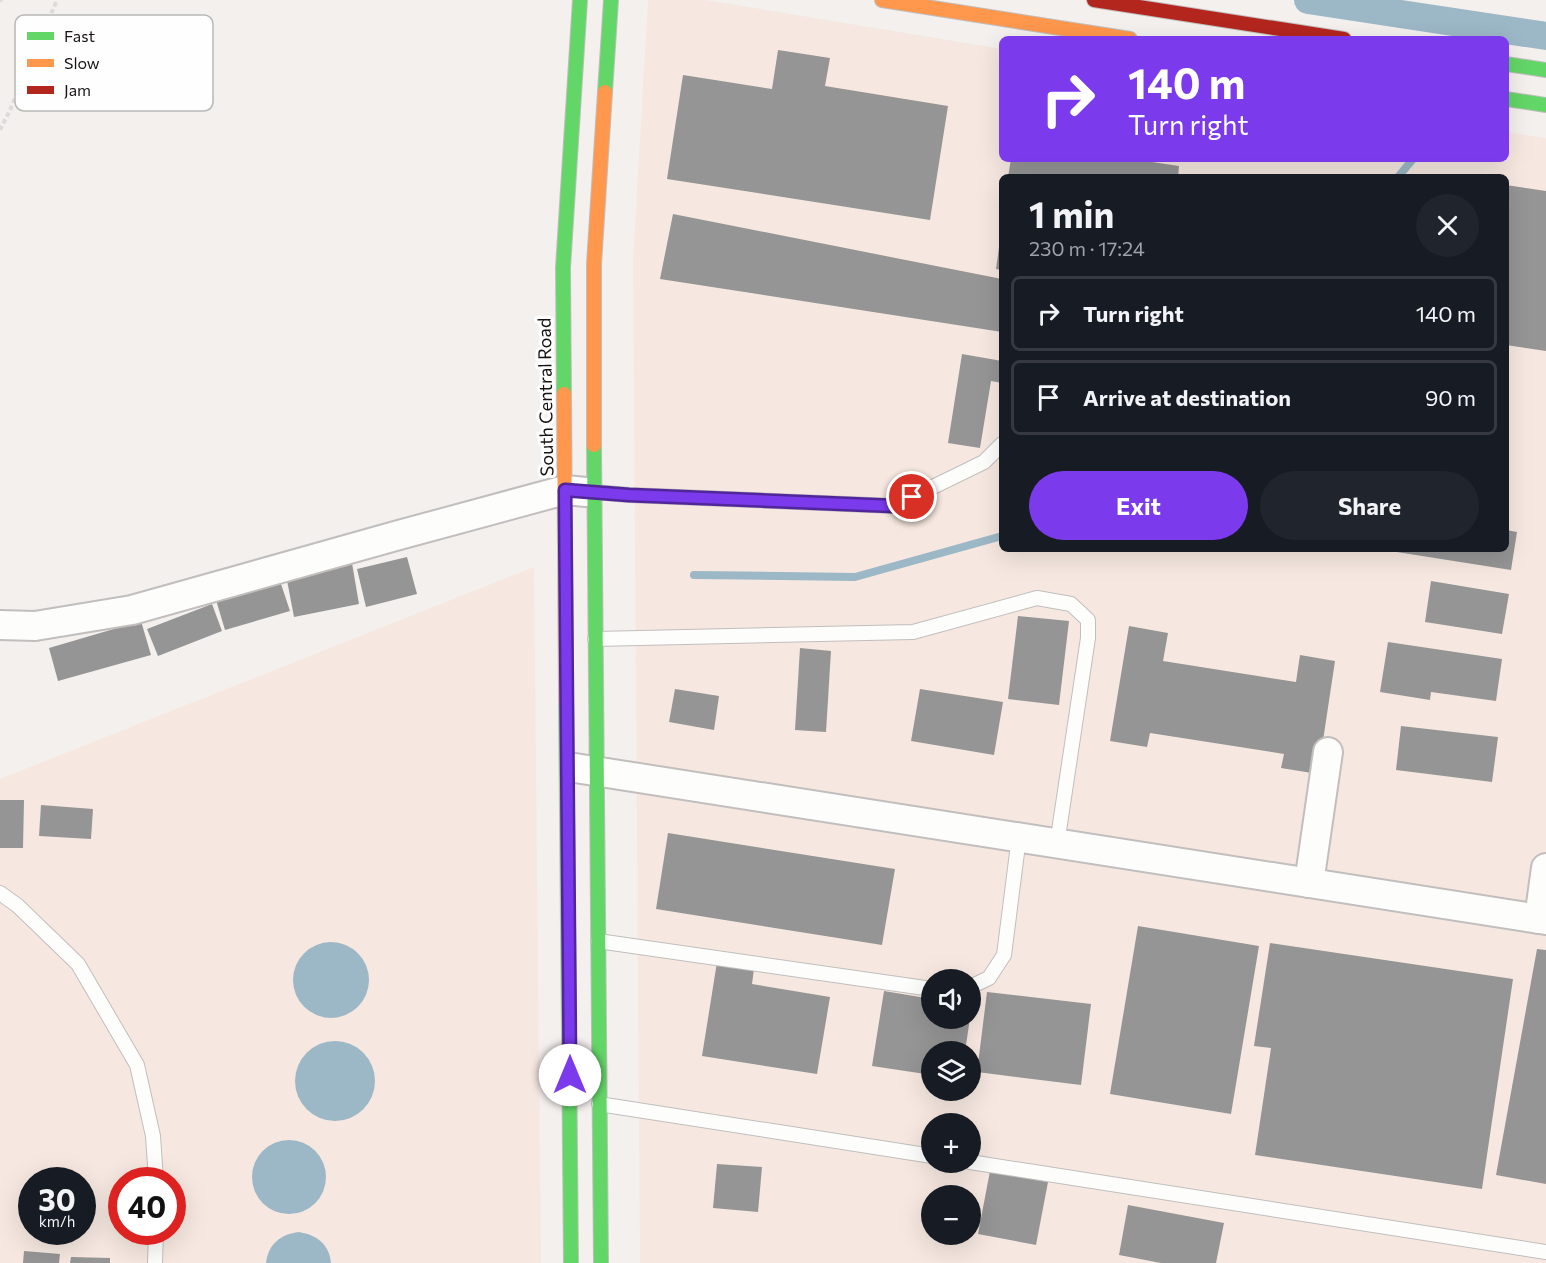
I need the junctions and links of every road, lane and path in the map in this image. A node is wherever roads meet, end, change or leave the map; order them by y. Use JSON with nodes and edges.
{"nodes":[{"id":1,"x":57,"y":0,"type":"edge"},
{"id":2,"x":580,"y":0,"type":"edge"},
{"id":3,"x":611,"y":0,"type":"edge"},
{"id":4,"x":882,"y":0,"type":"edge"},
{"id":5,"x":1094,"y":0,"type":"edge"},
{"id":6,"x":51,"y":15,"type":"edge"},
{"id":7,"x":1111,"y":36,"type":"edge"},
{"id":8,"x":1325,"y":36,"type":"edge"},
{"id":9,"x":1509,"y":64,"type":"edge"},
{"id":10,"x":1546,"y":70,"type":"edge"},
{"id":11,"x":15,"y":98,"type":"edge"},
{"id":12,"x":1509,"y":99,"type":"edge"},
{"id":13,"x":1546,"y":105,"type":"edge"},
{"id":14,"x":0,"y":130,"type":"edge"},
{"id":15,"x":999,"y":447,"type":"edge"},
{"id":16,"x":565,"y":490,"type":"junction"},
{"id":17,"x":594,"y":492,"type":"junction"},
{"id":18,"x":0,"y":626,"type":"edge"},
{"id":19,"x":596,"y":639,"type":"junction"},
{"id":20,"x":1328,"y":752,"type":"dead end"},
{"id":21,"x":567,"y":767,"type":"junction"},
{"id":22,"x":597,"y":771,"type":"junction"},
{"id":23,"x":1018,"y":837,"type":"junction"},
{"id":24,"x":1057,"y":844,"type":"junction"},
{"id":25,"x":1546,"y":868,"type":"edge"},
{"id":26,"x":1309,"y":883,"type":"junction"},
{"id":27,"x":0,"y":893,"type":"edge"},
{"id":28,"x":1543,"y":920,"type":"edge"},
{"id":29,"x":598,"y":941,"type":"junction"},
{"id":30,"x":981,"y":982,"type":"edge"},
{"id":31,"x":921,"y":987,"type":"edge"},
{"id":32,"x":585,"y":1101,"type":"junction"},
{"id":33,"x":921,"y":1154,"type":"edge"},
{"id":34,"x":981,"y":1164,"type":"edge"},
{"id":35,"x":155,"y":1167,"type":"edge"},
{"id":36,"x":156,"y":1245,"type":"edge"},
{"id":37,"x":1546,"y":1252,"type":"edge"},
{"id":38,"x":155,"y":1263,"type":"edge"},
{"id":39,"x":571,"y":1263,"type":"edge"},
{"id":40,"x":601,"y":1263,"type":"edge"}],
"edges":[{"from":1,"to":6,"type":"path"},
{"from":2,"to":16,"type":"street","name":"South Central Road"},
{"from":3,"to":17,"type":"street","name":"South Central Road"},
{"from":4,"to":7,"type":"street"},
{"from":5,"to":8,"type":"street"},
{"from":9,"to":10,"type":"street"},
{"from":11,"to":14,"type":"path"},
{"from":12,"to":13,"type":"street"},
{"from":15,"to":17,"type":"lane"},
{"from":16,"to":17,"type":"street"},
{"from":16,"to":18,"type":"street"},
{"from":16,"to":21,"type":"street","name":"South Central Road"},
{"from":17,"to":19,"type":"street","name":"South Central Road"},
{"from":19,"to":22,"type":"street","name":"South Central Road"},
{"from":19,"to":24,"type":"lane"},
{"from":20,"to":26,"type":"street"},
{"from":21,"to":22,"type":"street"},
{"from":21,"to":32,"type":"street","name":"South Central Road"},
{"from":22,"to":23,"type":"street"},
{"from":22,"to":29,"type":"street","name":"South Central Road"},
{"from":23,"to":24,"type":"street"},
{"from":23,"to":30,"type":"lane"},
{"from":24,"to":26,"type":"street"},
{"from":25,"to":28,"type":"street"},
{"from":26,"to":28,"type":"street"},
{"from":27,"to":35,"type":"lane"},
{"from":29,"to":31,"type":"lane"},
{"from":29,"to":32,"type":"street","name":"South Central Road"},
{"from":32,"to":33,"type":"lane"},
{"from":32,"to":39,"type":"street","name":"South Central Road"},
{"from":32,"to":40,"type":"street","name":"South Central Road"},
{"from":34,"to":37,"type":"lane"},
{"from":36,"to":38,"type":"lane"}]}
